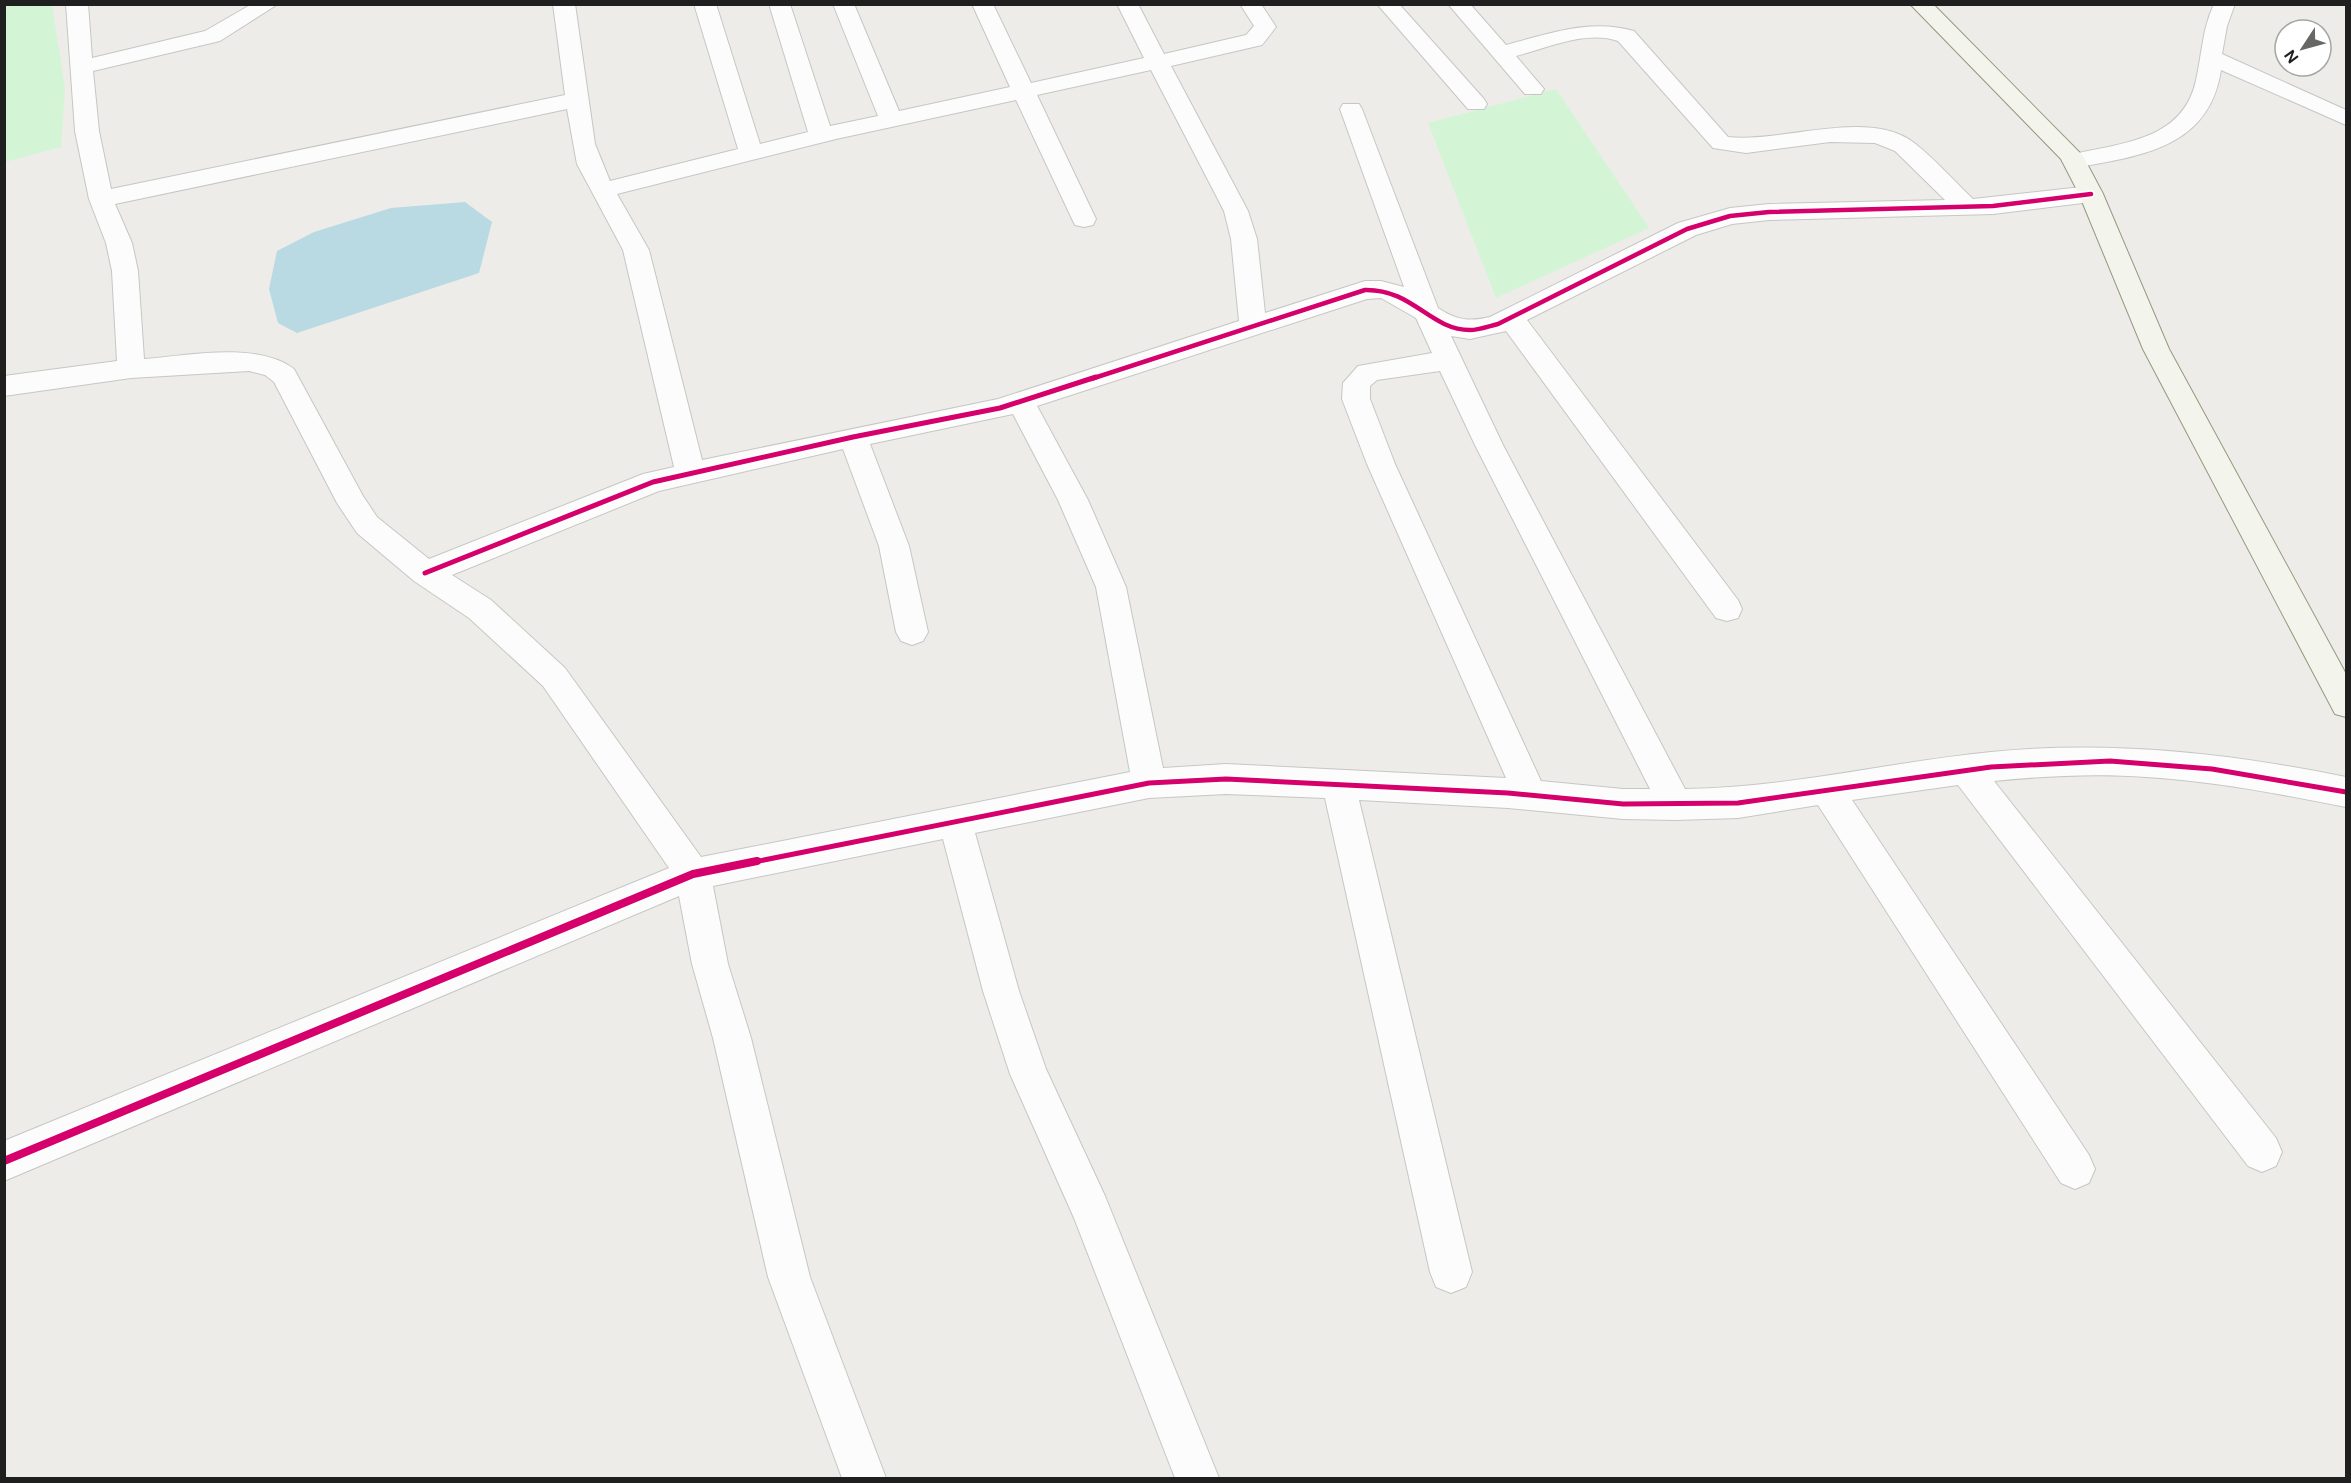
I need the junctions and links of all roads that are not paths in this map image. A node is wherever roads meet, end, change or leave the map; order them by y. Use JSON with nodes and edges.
{"nodes":[{"id":1,"x":77,"y":4,"type":"edge"},
{"id":2,"x":268,"y":4,"type":"edge"},
{"id":3,"x":564,"y":4,"type":"edge"},
{"id":4,"x":705,"y":4,"type":"edge"},
{"id":5,"x":779,"y":4,"type":"edge"},
{"id":6,"x":843,"y":4,"type":"edge"},
{"id":7,"x":982,"y":4,"type":"edge"},
{"id":8,"x":1127,"y":4,"type":"edge"},
{"id":9,"x":1250,"y":4,"type":"edge"},
{"id":10,"x":1387,"y":4,"type":"edge"},
{"id":11,"x":1458,"y":4,"type":"edge"},
{"id":12,"x":1920,"y":4,"type":"edge"},
{"id":13,"x":2225,"y":4,"type":"edge"},
{"id":14,"x":1501,"y":53,"type":"junction"},
{"id":15,"x":2210,"y":57,"type":"junction"},
{"id":16,"x":1156,"y":63,"type":"junction"},
{"id":17,"x":82,"y":67,"type":"junction"},
{"id":18,"x":1533,"y":89,"type":"dead end"},
{"id":19,"x":1023,"y":90,"type":"junction"},
{"id":20,"x":576,"y":100,"type":"junction"},
{"id":21,"x":1476,"y":104,"type":"dead end"},
{"id":22,"x":1351,"y":109,"type":"dead end"},
{"id":23,"x":2346,"y":118,"type":"edge"},
{"id":24,"x":891,"y":120,"type":"junction"},
{"id":25,"x":821,"y":136,"type":"junction"},
{"id":26,"x":751,"y":153,"type":"junction"},
{"id":27,"x":2074,"y":161,"type":"junction"},
{"id":28,"x":603,"y":190,"type":"junction"},
{"id":29,"x":2091,"y":194,"type":"junction"},
{"id":30,"x":101,"y":199,"type":"junction"},
{"id":31,"x":1967,"y":207,"type":"junction"},
{"id":32,"x":1084,"y":219,"type":"dead end"},
{"id":33,"x":1427,"y":314,"type":"junction"},
{"id":34,"x":1511,"y":318,"type":"junction"},
{"id":35,"x":1253,"y":326,"type":"junction"},
{"id":36,"x":1449,"y":360,"type":"junction"},
{"id":37,"x":131,"y":369,"type":"junction"},
{"id":38,"x":4,"y":386,"type":"edge"},
{"id":39,"x":1021,"y":402,"type":"junction"},
{"id":40,"x":853,"y":437,"type":"junction"},
{"id":41,"x":690,"y":472,"type":"junction"},
{"id":42,"x":425,"y":573,"type":"junction"},
{"id":43,"x":1727,"y":609,"type":"dead end"},
{"id":44,"x":912,"y":632,"type":"dead end"},
{"id":45,"x":2346,"y":704,"type":"edge"},
{"id":46,"x":1966,"y":770,"type":"junction"},
{"id":47,"x":1149,"y":783,"type":"junction"},
{"id":48,"x":1339,"y":786,"type":"junction"},
{"id":49,"x":1827,"y":790,"type":"junction"},
{"id":50,"x":2346,"y":792,"type":"edge"},
{"id":51,"x":1530,"y":795,"type":"junction"},
{"id":52,"x":1676,"y":805,"type":"junction"},
{"id":53,"x":955,"y":822,"type":"junction"},
{"id":54,"x":693,"y":874,"type":"junction"},
{"id":55,"x":2262,"y":1152,"type":"dead end"},
{"id":56,"x":4,"y":1161,"type":"edge"},
{"id":57,"x":2075,"y":1169,"type":"dead end"},
{"id":58,"x":1451,"y":1272,"type":"dead end"},
{"id":59,"x":864,"y":1479,"type":"edge"},
{"id":60,"x":1197,"y":1479,"type":"edge"}],
"edges":[{"from":1,"to":17,"type":"street"},
{"from":2,"to":17,"type":"street"},
{"from":3,"to":20,"type":"street"},
{"from":4,"to":26,"type":"street"},
{"from":5,"to":25,"type":"street"},
{"from":6,"to":24,"type":"street"},
{"from":7,"to":19,"type":"street"},
{"from":8,"to":16,"type":"street"},
{"from":9,"to":16,"type":"street"},
{"from":10,"to":21,"type":"street"},
{"from":11,"to":14,"type":"street"},
{"from":12,"to":27,"type":"street"},
{"from":13,"to":15,"type":"street"},
{"from":14,"to":18,"type":"street"},
{"from":14,"to":31,"type":"street"},
{"from":15,"to":23,"type":"street"},
{"from":15,"to":27,"type":"street"},
{"from":16,"to":19,"type":"street"},
{"from":16,"to":35,"type":"street"},
{"from":17,"to":30,"type":"street"},
{"from":19,"to":24,"type":"street"},
{"from":19,"to":32,"type":"street"},
{"from":20,"to":28,"type":"street"},
{"from":20,"to":30,"type":"street"},
{"from":22,"to":33,"type":"street"},
{"from":24,"to":25,"type":"street"},
{"from":25,"to":26,"type":"street"},
{"from":26,"to":28,"type":"street"},
{"from":27,"to":29,"type":"street"},
{"from":28,"to":41,"type":"street"},
{"from":29,"to":31,"type":"street"},
{"from":29,"to":45,"type":"street"},
{"from":30,"to":37,"type":"street"},
{"from":31,"to":34,"type":"street"},
{"from":33,"to":34,"type":"street"},
{"from":33,"to":35,"type":"street"},
{"from":33,"to":36,"type":"street"},
{"from":34,"to":43,"type":"street"},
{"from":35,"to":39,"type":"street"},
{"from":36,"to":51,"type":"street"},
{"from":36,"to":52,"type":"street"},
{"from":37,"to":38,"type":"street"},
{"from":37,"to":42,"type":"street"},
{"from":39,"to":40,"type":"street"},
{"from":39,"to":47,"type":"street"},
{"from":40,"to":41,"type":"street"},
{"from":40,"to":44,"type":"street"},
{"from":41,"to":42,"type":"street"},
{"from":42,"to":54,"type":"street"},
{"from":46,"to":49,"type":"street"},
{"from":46,"to":50,"type":"street"},
{"from":46,"to":55,"type":"street"},
{"from":47,"to":48,"type":"street"},
{"from":47,"to":53,"type":"street"},
{"from":48,"to":51,"type":"street"},
{"from":48,"to":58,"type":"street"},
{"from":49,"to":52,"type":"street"},
{"from":49,"to":57,"type":"street"},
{"from":51,"to":52,"type":"street"},
{"from":53,"to":54,"type":"street"},
{"from":53,"to":60,"type":"street"},
{"from":54,"to":56,"type":"street"},
{"from":54,"to":59,"type":"street"}]}
